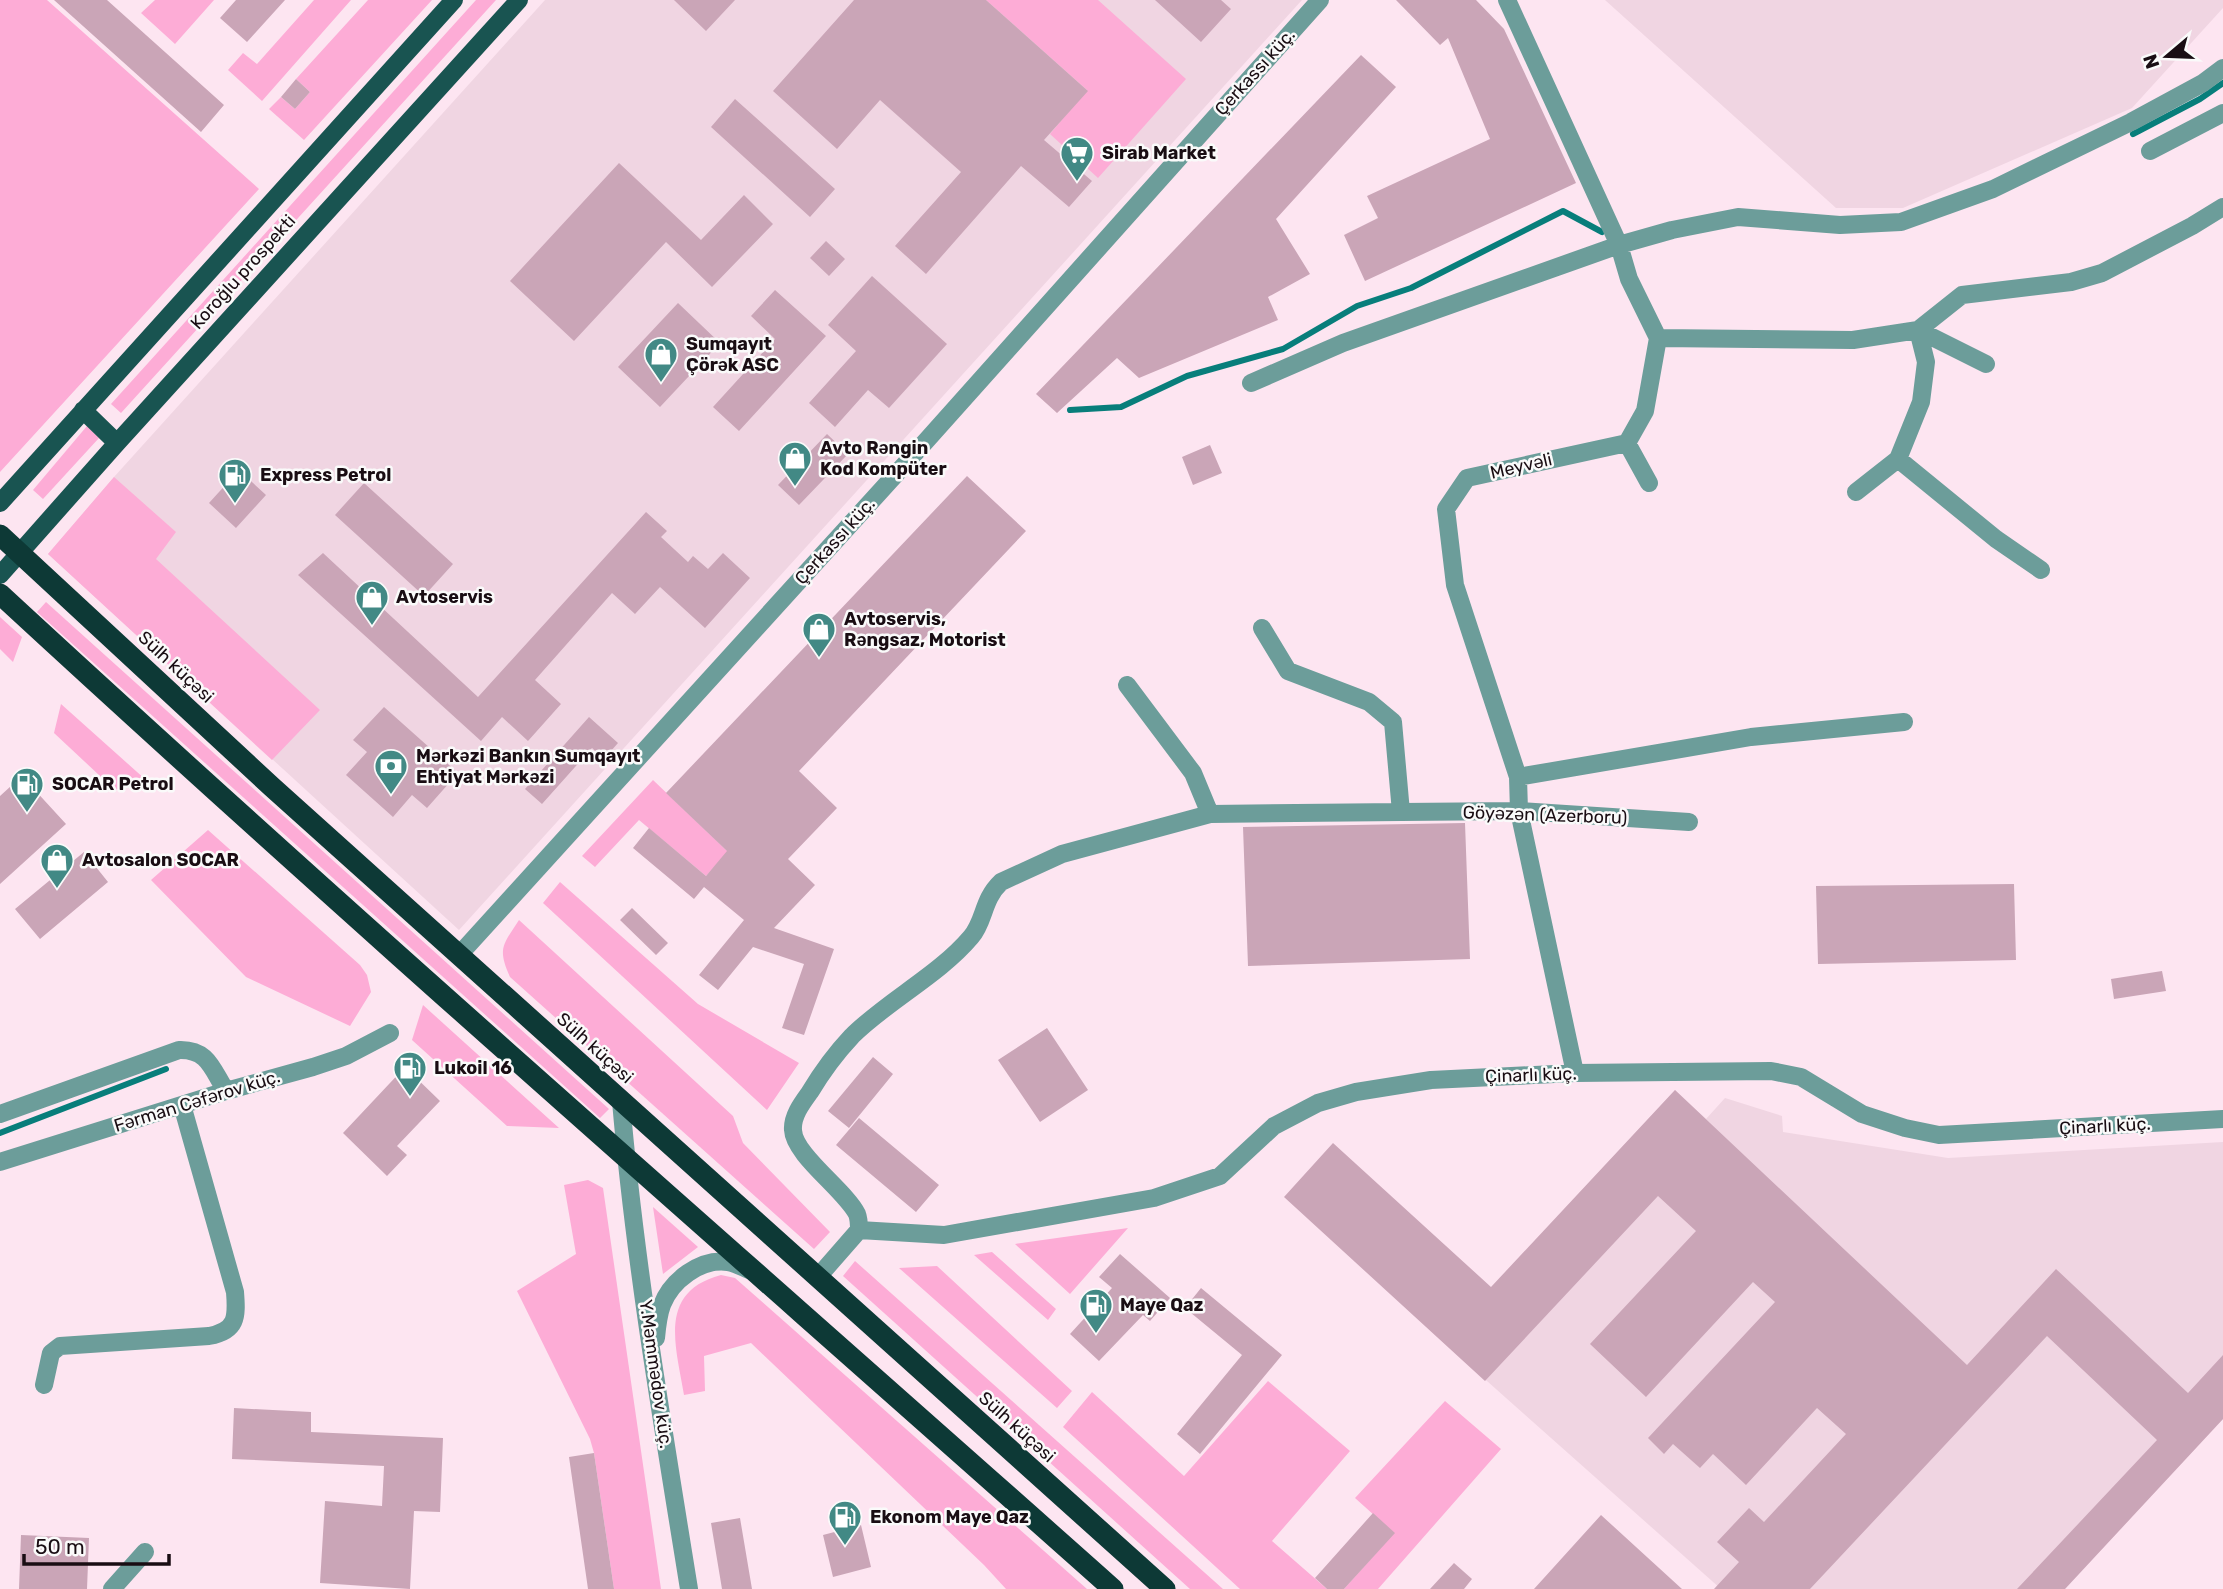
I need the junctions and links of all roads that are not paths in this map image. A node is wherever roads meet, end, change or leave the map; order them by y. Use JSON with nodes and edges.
{"nodes":[{"id":1,"x":454,"y":0,"type":"edge"},
{"id":2,"x":519,"y":0,"type":"edge"},
{"id":3,"x":1320,"y":0,"type":"edge"},
{"id":4,"x":1507,"y":0,"type":"edge"},
{"id":5,"x":2223,"y":68,"type":"edge"},
{"id":6,"x":2223,"y":113,"type":"edge"},
{"id":7,"x":2150,"y":151,"type":"dead end"},
{"id":8,"x":2223,"y":207,"type":"edge"},
{"id":9,"x":1619,"y":245,"type":"junction"},
{"id":10,"x":1918,"y":330,"type":"junction"},
{"id":11,"x":1658,"y":338,"type":"junction"},
{"id":12,"x":1986,"y":363,"type":"dead end"},
{"id":13,"x":1251,"y":383,"type":"dead end"},
{"id":14,"x":83,"y":410,"type":"junction"},
{"id":15,"x":117,"y":443,"type":"junction"},
{"id":16,"x":1627,"y":443,"type":"junction"},
{"id":17,"x":1898,"y":459,"type":"junction"},
{"id":18,"x":1649,"y":483,"type":"dead end"},
{"id":19,"x":1856,"y":492,"type":"dead end"},
{"id":20,"x":0,"y":503,"type":"edge"},
{"id":21,"x":0,"y":535,"type":"edge"},
{"id":22,"x":20,"y":553,"type":"junction"},
{"id":23,"x":2041,"y":570,"type":"dead end"},
{"id":24,"x":0,"y":575,"type":"edge"},
{"id":25,"x":0,"y":594,"type":"edge"},
{"id":26,"x":1262,"y":628,"type":"dead end"},
{"id":27,"x":1127,"y":685,"type":"dead end"},
{"id":28,"x":1904,"y":722,"type":"dead end"},
{"id":29,"x":1518,"y":777,"type":"junction"},
{"id":30,"x":1519,"y":811,"type":"junction"},
{"id":31,"x":1401,"y":812,"type":"junction"},
{"id":32,"x":1210,"y":814,"type":"junction"},
{"id":33,"x":1689,"y":822,"type":"dead end"},
{"id":34,"x":459,"y":956,"type":"junction"},
{"id":35,"x":390,"y":1033,"type":"dead end"},
{"id":36,"x":1575,"y":1073,"type":"junction"},
{"id":37,"x":226,"y":1091,"type":"junction"},
{"id":38,"x":621,"y":1101,"type":"junction"},
{"id":39,"x":182,"y":1105,"type":"junction"},
{"id":40,"x":0,"y":1114,"type":"edge"},
{"id":41,"x":2223,"y":1119,"type":"edge"},
{"id":42,"x":626,"y":1159,"type":"junction"},
{"id":43,"x":0,"y":1163,"type":"edge"},
{"id":44,"x":859,"y":1230,"type":"junction"},
{"id":45,"x":758,"y":1273,"type":"junction"},
{"id":46,"x":818,"y":1277,"type":"junction"},
{"id":47,"x":654,"y":1366,"type":"junction"},
{"id":48,"x":44,"y":1385,"type":"dead end"},
{"id":49,"x":145,"y":1552,"type":"dead end"},
{"id":50,"x":112,"y":1589,"type":"edge"},
{"id":51,"x":689,"y":1589,"type":"edge"},
{"id":52,"x":1113,"y":1589,"type":"edge"},
{"id":53,"x":1165,"y":1589,"type":"edge"}],
"edges":[{"from":1,"to":14,"type":"main road","name":"Koroğlu prospekti"},
{"from":2,"to":15,"type":"main road","name":"Koroğlu prospekti"},
{"from":3,"to":34,"type":"street","name":"Çerkassı küç."},
{"from":4,"to":9,"type":"street"},
{"from":5,"to":9,"type":"street"},
{"from":6,"to":7,"type":"street"},
{"from":8,"to":10,"type":"street"},
{"from":9,"to":11,"type":"street"},
{"from":9,"to":13,"type":"street"},
{"from":10,"to":11,"type":"street"},
{"from":10,"to":12,"type":"street"},
{"from":10,"to":17,"type":"street"},
{"from":11,"to":16,"type":"street"},
{"from":14,"to":15,"type":"main road"},
{"from":14,"to":20,"type":"main road","name":"Koroğlu prospekti"},
{"from":15,"to":22,"type":"main road","name":"Koroğlu prospekti"},
{"from":16,"to":18,"type":"street"},
{"from":16,"to":29,"type":"street","name":"Meyvəli"},
{"from":17,"to":19,"type":"street"},
{"from":17,"to":23,"type":"street"},
{"from":21,"to":22,"type":"highway","name":"Sülh küçəsi"},
{"from":22,"to":24,"type":"main road","name":"Koroğlu prospekti"},
{"from":22,"to":34,"type":"highway","name":"Sülh küçəsi"},
{"from":25,"to":42,"type":"highway"},
{"from":26,"to":31,"type":"street"},
{"from":27,"to":32,"type":"street"},
{"from":28,"to":29,"type":"street"},
{"from":29,"to":30,"type":"street","name":"Meyvəli"},
{"from":30,"to":31,"type":"street","name":"Göyəzən (Azerboru)"},
{"from":30,"to":33,"type":"street","name":"Göyəzən (Azerboru)"},
{"from":30,"to":36,"type":"street","name":"Meyvəli"},
{"from":31,"to":32,"type":"street","name":"Göyəzən (Azerboru)"},
{"from":32,"to":44,"type":"street","name":"Göyəzən (Azerboru)"},
{"from":34,"to":38,"type":"highway","name":"Sülh küçəsi"},
{"from":35,"to":37,"type":"street","name":"Fərman Cəfərov küç."},
{"from":36,"to":41,"type":"street","name":"Çinarlı küç."},
{"from":36,"to":44,"type":"street","name":"Çinarlı küç."},
{"from":37,"to":39,"type":"street","name":"Fərman Cəfərov küç."},
{"from":37,"to":40,"type":"street"},
{"from":38,"to":42,"type":"street","name":"Y.Məmmədov küç."},
{"from":38,"to":46,"type":"highway","name":"Sülh küçəsi"},
{"from":39,"to":43,"type":"street","name":"Fərman Cəfərov küç."},
{"from":39,"to":48,"type":"street"},
{"from":42,"to":45,"type":"highway"},
{"from":42,"to":47,"type":"street","name":"Y.Məmmədov küç."},
{"from":44,"to":46,"type":"street"},
{"from":45,"to":47,"type":"street"},
{"from":45,"to":52,"type":"highway"},
{"from":46,"to":53,"type":"highway","name":"Sülh küçəsi"},
{"from":47,"to":51,"type":"street","name":"Y.Məmmədov küç."},
{"from":49,"to":50,"type":"street"}]}
